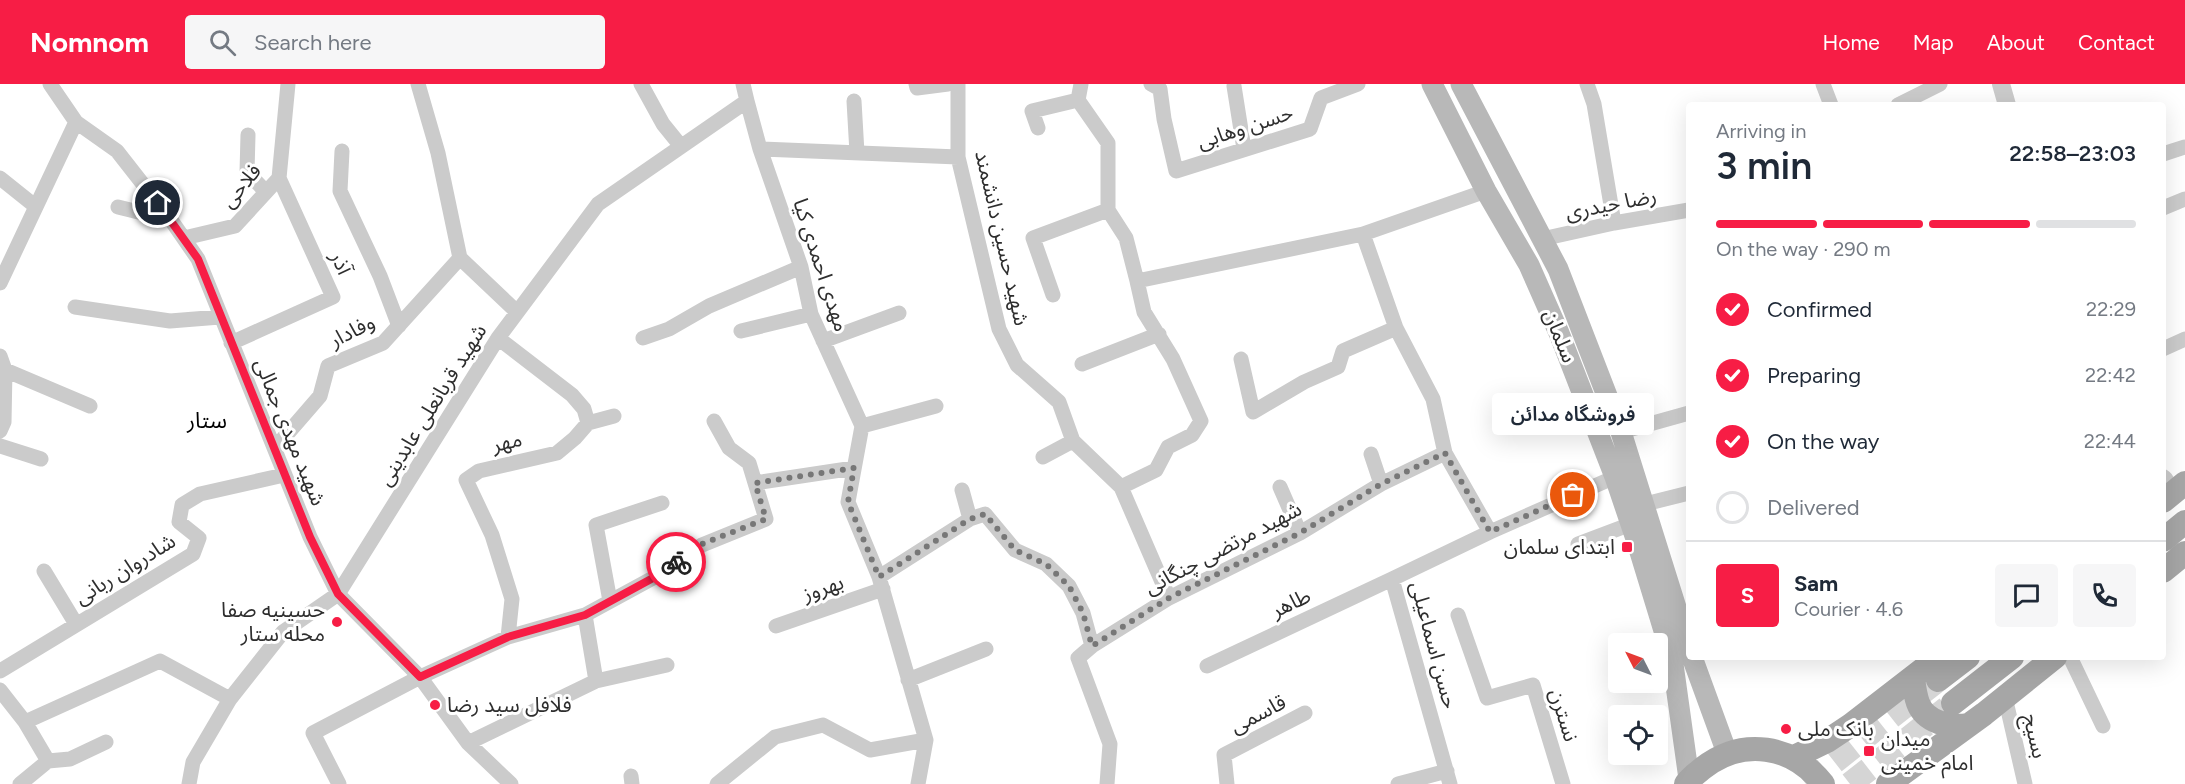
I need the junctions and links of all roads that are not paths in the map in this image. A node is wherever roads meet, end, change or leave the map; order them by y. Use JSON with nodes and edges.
{"nodes":[{"id":1,"x":50,"y":84,"type":"edge"},
{"id":2,"x":288,"y":84,"type":"edge"},
{"id":3,"x":417,"y":84,"type":"edge"},
{"id":4,"x":641,"y":84,"type":"edge"},
{"id":5,"x":743,"y":84,"type":"edge"},
{"id":6,"x":916,"y":84,"type":"edge"},
{"id":7,"x":948,"y":84,"type":"edge"},
{"id":8,"x":958,"y":84,"type":"edge"},
{"id":9,"x":1081,"y":84,"type":"edge"},
{"id":10,"x":1151,"y":84,"type":"edge"},
{"id":11,"x":1358,"y":84,"type":"edge"},
{"id":12,"x":1432,"y":84,"type":"edge"},
{"id":13,"x":1461,"y":84,"type":"edge"},
{"id":14,"x":1587,"y":84,"type":"edge"},
{"id":15,"x":1823,"y":84,"type":"edge"},
{"id":16,"x":1940,"y":84,"type":"edge"},
{"id":17,"x":2001,"y":84,"type":"edge"},
{"id":18,"x":1234,"y":86,"type":"dead end"},
{"id":19,"x":747,"y":100,"type":"junction"},
{"id":20,"x":1078,"y":100,"type":"junction"},
{"id":21,"x":854,"y":101,"type":"dead end"},
{"id":22,"x":1830,"y":102,"type":"edge"},
{"id":23,"x":1904,"y":102,"type":"edge"},
{"id":24,"x":2006,"y":102,"type":"edge"},
{"id":25,"x":76,"y":122,"type":"junction"},
{"id":26,"x":1038,"y":128,"type":"dead end"},
{"id":27,"x":248,"y":135,"type":"dead end"},
{"id":28,"x":680,"y":145,"type":"junction"},
{"id":29,"x":760,"y":149,"type":"junction"},
{"id":30,"x":1244,"y":150,"type":"junction"},
{"id":31,"x":342,"y":151,"type":"dead end"},
{"id":32,"x":857,"y":153,"type":"junction"},
{"id":33,"x":2183,"y":153,"type":"edge"},
{"id":34,"x":2166,"y":154,"type":"edge"},
{"id":35,"x":958,"y":158,"type":"junction"},
{"id":36,"x":0,"y":178,"type":"edge"},
{"id":37,"x":279,"y":178,"type":"junction"},
{"id":38,"x":1486,"y":190,"type":"junction"},
{"id":39,"x":266,"y":192,"type":"junction"},
{"id":40,"x":2185,"y":199,"type":"edge"},
{"id":41,"x":35,"y":206,"type":"junction"},
{"id":42,"x":118,"y":207,"type":"dead end"},
{"id":43,"x":2166,"y":207,"type":"edge"},
{"id":44,"x":1108,"y":210,"type":"junction"},
{"id":45,"x":1686,"y":211,"type":"edge"},
{"id":46,"x":171,"y":220,"type":"junction"},
{"id":47,"x":1614,"y":223,"type":"junction"},
{"id":48,"x":1363,"y":234,"type":"junction"},
{"id":49,"x":184,"y":238,"type":"junction"},
{"id":50,"x":1542,"y":239,"type":"junction"},
{"id":51,"x":460,"y":258,"type":"junction"},
{"id":52,"x":801,"y":267,"type":"junction"},
{"id":53,"x":1137,"y":280,"type":"junction"},
{"id":54,"x":0,"y":283,"type":"edge"},
{"id":55,"x":1053,"y":295,"type":"dead end"},
{"id":56,"x":75,"y":308,"type":"dead end"},
{"id":57,"x":517,"y":312,"type":"junction"},
{"id":58,"x":899,"y":313,"type":"dead end"},
{"id":59,"x":811,"y":314,"type":"junction"},
{"id":60,"x":220,"y":317,"type":"junction"},
{"id":61,"x":399,"y":326,"type":"junction"},
{"id":62,"x":1396,"y":328,"type":"junction"},
{"id":63,"x":741,"y":331,"type":"dead end"},
{"id":64,"x":1159,"y":334,"type":"junction"},
{"id":65,"x":498,"y":338,"type":"junction"},
{"id":66,"x":643,"y":338,"type":"dead end"},
{"id":67,"x":2185,"y":339,"type":"edge"},
{"id":68,"x":823,"y":341,"type":"junction"},
{"id":69,"x":231,"y":343,"type":"junction"},
{"id":70,"x":2166,"y":348,"type":"edge"},
{"id":71,"x":1241,"y":359,"type":"dead end"},
{"id":72,"x":1082,"y":364,"type":"dead end"},
{"id":73,"x":2,"y":366,"type":"edge"},
{"id":74,"x":90,"y":406,"type":"dead end"},
{"id":75,"x":936,"y":406,"type":"dead end"},
{"id":76,"x":1686,"y":414,"type":"edge"},
{"id":77,"x":614,"y":416,"type":"dead end"},
{"id":78,"x":714,"y":421,"type":"dead end"},
{"id":79,"x":588,"y":423,"type":"junction"},
{"id":80,"x":862,"y":426,"type":"junction"},
{"id":81,"x":0,"y":430,"type":"edge"},
{"id":82,"x":1621,"y":432,"type":"junction"},
{"id":83,"x":1073,"y":441,"type":"junction"},
{"id":84,"x":0,"y":446,"type":"edge"},
{"id":85,"x":275,"y":448,"type":"junction"},
{"id":86,"x":1445,"y":453,"type":"junction"},
{"id":87,"x":1371,"y":454,"type":"dead end"},
{"id":88,"x":1043,"y":457,"type":"dead end"},
{"id":89,"x":40,"y":459,"type":"dead end"},
{"id":90,"x":2185,"y":464,"type":"edge"},
{"id":91,"x":854,"y":468,"type":"junction"},
{"id":92,"x":284,"y":475,"type":"junction"},
{"id":93,"x":1614,"y":477,"type":"junction"},
{"id":94,"x":755,"y":483,"type":"junction"},
{"id":95,"x":1381,"y":484,"type":"junction"},
{"id":96,"x":2168,"y":485,"type":"edge"},
{"id":97,"x":1121,"y":487,"type":"junction"},
{"id":98,"x":1280,"y":487,"type":"dead end"},
{"id":99,"x":962,"y":490,"type":"dead end"},
{"id":100,"x":1686,"y":494,"type":"edge"},
{"id":101,"x":662,"y":503,"type":"dead end"},
{"id":102,"x":1645,"y":504,"type":"junction"},
{"id":103,"x":970,"y":519,"type":"junction"},
{"id":104,"x":2185,"y":522,"type":"edge"},
{"id":105,"x":1631,"y":524,"type":"junction"},
{"id":106,"x":1490,"y":532,"type":"junction"},
{"id":107,"x":1300,"y":533,"type":"junction"},
{"id":108,"x":2166,"y":538,"type":"edge"},
{"id":109,"x":1578,"y":544,"type":"dead end"},
{"id":110,"x":2185,"y":553,"type":"edge"},
{"id":111,"x":2166,"y":568,"type":"edge"},
{"id":112,"x":44,"y":571,"type":"dead end"},
{"id":113,"x":1392,"y":579,"type":"junction"},
{"id":114,"x":881,"y":583,"type":"junction"},
{"id":115,"x":338,"y":594,"type":"junction"},
{"id":116,"x":1169,"y":598,"type":"junction"},
{"id":117,"x":610,"y":602,"type":"junction"},
{"id":118,"x":585,"y":615,"type":"junction"},
{"id":119,"x":1458,"y":615,"type":"dead end"},
{"id":120,"x":76,"y":624,"type":"junction"},
{"id":121,"x":776,"y":626,"type":"dead end"},
{"id":122,"x":508,"y":637,"type":"junction"},
{"id":123,"x":1686,"y":638,"type":"edge"},
{"id":124,"x":1092,"y":646,"type":"junction"},
{"id":125,"x":986,"y":648,"type":"dead end"},
{"id":126,"x":1693,"y":660,"type":"edge"},
{"id":127,"x":1961,"y":660,"type":"edge"},
{"id":128,"x":2008,"y":660,"type":"edge"},
{"id":129,"x":2051,"y":660,"type":"edge"},
{"id":130,"x":2071,"y":660,"type":"edge"},
{"id":131,"x":667,"y":665,"type":"dead end"},
{"id":132,"x":1207,"y":666,"type":"dead end"},
{"id":133,"x":1939,"y":669,"type":"edge"},
{"id":134,"x":0,"y":671,"type":"edge"},
{"id":135,"x":420,"y":677,"type":"junction"},
{"id":136,"x":1913,"y":678,"type":"junction"},
{"id":137,"x":908,"y":680,"type":"junction"},
{"id":138,"x":596,"y":681,"type":"junction"},
{"id":139,"x":0,"y":690,"type":"edge"},
{"id":140,"x":2005,"y":697,"type":"junction"},
{"id":141,"x":230,"y":699,"type":"junction"},
{"id":142,"x":1953,"y":703,"type":"tunnel mouth"},
{"id":143,"x":1305,"y":713,"type":"dead end"},
{"id":144,"x":25,"y":722,"type":"junction"},
{"id":145,"x":1968,"y":725,"type":"junction"},
{"id":146,"x":2103,"y":726,"type":"dead end"},
{"id":147,"x":926,"y":740,"type":"junction"},
{"id":148,"x":106,"y":742,"type":"dead end"},
{"id":149,"x":468,"y":743,"type":"junction"},
{"id":150,"x":1727,"y":753,"type":"junction"},
{"id":151,"x":1794,"y":757,"type":"junction"},
{"id":152,"x":48,"y":760,"type":"junction"},
{"id":153,"x":1448,"y":778,"type":"edge"},
{"id":154,"x":723,"y":782,"type":"edge"},
{"id":155,"x":1688,"y":782,"type":"edge"},
{"id":156,"x":20,"y":784,"type":"edge"},
{"id":157,"x":189,"y":784,"type":"edge"},
{"id":158,"x":339,"y":784,"type":"edge"},
{"id":159,"x":511,"y":784,"type":"edge"},
{"id":160,"x":918,"y":784,"type":"edge"},
{"id":161,"x":1107,"y":784,"type":"edge"},
{"id":162,"x":1227,"y":784,"type":"edge"},
{"id":163,"x":1398,"y":784,"type":"edge"},
{"id":164,"x":1563,"y":784,"type":"edge"},
{"id":165,"x":1823,"y":784,"type":"edge"},
{"id":166,"x":1888,"y":784,"type":"edge"},
{"id":167,"x":2025,"y":784,"type":"edge"}],
"edges":[{"from":1,"to":25,"type":"street","name":"شهید مهدی جمالی"},
{"from":2,"to":37,"type":"street","name":"فلاحی"},
{"from":3,"to":51,"type":"street"},
{"from":4,"to":28,"type":"street"},
{"from":5,"to":19,"type":"street"},
{"from":6,"to":7,"type":"street"},
{"from":8,"to":35,"type":"street","name":"شهید حسین دانشمند"},
{"from":9,"to":20,"type":"street"},
{"from":10,"to":30,"type":"street","name":"حسن وهابی"},
{"from":11,"to":30,"type":"street","name":"حسن وهابی"},
{"from":12,"to":38,"type":"main road","name":"سلمان"},
{"from":13,"to":50,"type":"main road","name":"سلمان"},
{"from":14,"to":47,"type":"street"},
{"from":15,"to":22,"type":"street"},
{"from":16,"to":23,"type":"street"},
{"from":17,"to":24,"type":"street"},
{"from":18,"to":30,"type":"street"},
{"from":19,"to":28,"type":"street","name":"شهید قربانعلی عابدینی"},
{"from":19,"to":29,"type":"street","name":"مهدی احمدی کیا"},
{"from":20,"to":26,"type":"street"},
{"from":20,"to":44,"type":"street"},
{"from":21,"to":32,"type":"street"},
{"from":25,"to":41,"type":"street"},
{"from":25,"to":46,"type":"street","name":"شهید مهدی جمالی"},
{"from":27,"to":39,"type":"street"},
{"from":28,"to":57,"type":"street","name":"شهید قربانعلی عابدینی"},
{"from":29,"to":32,"type":"street"},
{"from":29,"to":52,"type":"street","name":"مهدی احمدی کیا"},
{"from":31,"to":61,"type":"street"},
{"from":32,"to":35,"type":"street"},
{"from":33,"to":34,"type":"street"},
{"from":35,"to":83,"type":"street","name":"شهید حسین دانشمند"},
{"from":36,"to":41,"type":"street"},
{"from":37,"to":39,"type":"street","name":"فلاحی"},
{"from":37,"to":69,"type":"street","name":"آذر"},
{"from":38,"to":48,"type":"street"},
{"from":38,"to":93,"type":"main road","name":"سلمان"},
{"from":39,"to":49,"type":"street","name":"فلاحی"},
{"from":40,"to":43,"type":"street"},
{"from":41,"to":54,"type":"street"},
{"from":42,"to":46,"type":"street"},
{"from":44,"to":53,"type":"street"},
{"from":44,"to":55,"type":"street"},
{"from":45,"to":47,"type":"street","name":"رضا حیدری"},
{"from":46,"to":49,"type":"street","name":"شهید مهدی جمالی"},
{"from":47,"to":50,"type":"street","name":"رضا حیدری"},
{"from":48,"to":53,"type":"street"},
{"from":48,"to":62,"type":"street"},
{"from":49,"to":60,"type":"street","name":"شهید مهدی جمالی"},
{"from":50,"to":82,"type":"main road","name":"سلمان"},
{"from":51,"to":57,"type":"street"},
{"from":51,"to":61,"type":"street","name":"وفادار"},
{"from":52,"to":59,"type":"street","name":"مهدی احمدی کیا"},
{"from":52,"to":66,"type":"street"},
{"from":53,"to":64,"type":"street"},
{"from":56,"to":60,"type":"street"},
{"from":57,"to":65,"type":"street","name":"شهید قربانعلی عابدینی"},
{"from":58,"to":68,"type":"street"},
{"from":59,"to":63,"type":"street"},
{"from":59,"to":68,"type":"street","name":"مهدی احمدی کیا"},
{"from":60,"to":69,"type":"street","name":"شهید مهدی جمالی"},
{"from":61,"to":85,"type":"street","name":"وفادار"},
{"from":62,"to":71,"type":"street"},
{"from":62,"to":86,"type":"street"},
{"from":64,"to":72,"type":"street"},
{"from":64,"to":97,"type":"street"},
{"from":65,"to":79,"type":"street"},
{"from":65,"to":115,"type":"street","name":"شهید قربانعلی عابدینی"},
{"from":67,"to":70,"type":"street"},
{"from":68,"to":80,"type":"street","name":"مهدی احمدی کیا"},
{"from":69,"to":85,"type":"street","name":"شهید مهدی جمالی"},
{"from":73,"to":74,"type":"street"},
{"from":73,"to":81,"type":"street"},
{"from":75,"to":80,"type":"street"},
{"from":76,"to":82,"type":"street"},
{"from":77,"to":79,"type":"street"},
{"from":78,"to":94,"type":"street"},
{"from":79,"to":122,"type":"street","name":"مهر"},
{"from":80,"to":91,"type":"street"},
{"from":82,"to":102,"type":"main road","name":"سلمان"},
{"from":83,"to":88,"type":"street"},
{"from":83,"to":97,"type":"street","name":"شهید حسین دانشمند"},
{"from":84,"to":89,"type":"street"},
{"from":85,"to":92,"type":"street","name":"شهید مهدی جمالی"},
{"from":86,"to":95,"type":"street","name":"شهید مرتضی چنگانی"},
{"from":86,"to":106,"type":"street"},
{"from":87,"to":95,"type":"street"},
{"from":90,"to":96,"type":"main road"},
{"from":91,"to":94,"type":"street"},
{"from":91,"to":114,"type":"street"},
{"from":92,"to":115,"type":"street","name":"شهید مهدی جمالی"},
{"from":92,"to":120,"type":"street","name":"شادروان ربانی"},
{"from":93,"to":105,"type":"main road","name":"سلمان"},
{"from":93,"to":106,"type":"street","name":"حسن اسماعیلی"},
{"from":94,"to":117,"type":"street"},
{"from":95,"to":107,"type":"street","name":"شهید مرتضی چنگانی"},
{"from":97,"to":116,"type":"street","name":"شهید حسین دانشمند"},
{"from":98,"to":107,"type":"street"},
{"from":99,"to":103,"type":"street"},
{"from":100,"to":102,"type":"street"},
{"from":101,"to":117,"type":"street"},
{"from":102,"to":123,"type":"main road","name":"سلمان"},
{"from":103,"to":114,"type":"street","name":"بهروز"},
{"from":103,"to":124,"type":"street"},
{"from":104,"to":108,"type":"main road"},
{"from":105,"to":109,"type":"street"},
{"from":105,"to":155,"type":"main road","name":"سلمان"},
{"from":106,"to":113,"type":"street","name":"حسن اسماعیلی"},
{"from":107,"to":116,"type":"street","name":"شهید مرتضی چنگانی"},
{"from":110,"to":111,"type":"main road"},
{"from":112,"to":120,"type":"street"},
{"from":113,"to":132,"type":"street","name":"طاهر"},
{"from":113,"to":153,"type":"street","name":"حسن اسماعیلی"},
{"from":114,"to":121,"type":"street","name":"بهروز"},
{"from":114,"to":137,"type":"street"},
{"from":115,"to":135,"type":"street","name":"شهید مهدی جمالی"},
{"from":115,"to":141,"type":"street","name":"شهید قربانعلی عابدینی"},
{"from":116,"to":124,"type":"street","name":"شهید مرتضی چنگانی"},
{"from":117,"to":118,"type":"street"},
{"from":118,"to":122,"type":"street"},
{"from":118,"to":138,"type":"street"},
{"from":119,"to":164,"type":"street","name":"نسترن"},
{"from":120,"to":134,"type":"street","name":"شادروان ربانی"},
{"from":122,"to":135,"type":"street"},
{"from":124,"to":161,"type":"street"},
{"from":125,"to":137,"type":"street"},
{"from":126,"to":150,"type":"main road","name":"سلمان"},
{"from":127,"to":133,"type":"main road"},
{"from":128,"to":142,"type":"main road"},
{"from":129,"to":140,"type":"main road"},
{"from":130,"to":146,"type":"street"},
{"from":131,"to":138,"type":"street"},
{"from":133,"to":136,"type":"main road"},
{"from":135,"to":149,"type":"street","name":"شهید مهدی جمالی"},
{"from":135,"to":158,"type":"street"},
{"from":136,"to":145,"type":"main road"},
{"from":136,"to":151,"type":"main road"},
{"from":137,"to":147,"type":"street"},
{"from":138,"to":149,"type":"street"},
{"from":139,"to":144,"type":"street"},
{"from":140,"to":145,"type":"main road"},
{"from":140,"to":167,"type":"street","name":"بسیج"},
{"from":141,"to":144,"type":"street"},
{"from":141,"to":157,"type":"street","name":"شهید قربانعلی عابدینی"},
{"from":143,"to":162,"type":"street","name":"قاسمی"},
{"from":144,"to":152,"type":"street"},
{"from":145,"to":166,"type":"main road"},
{"from":147,"to":154,"type":"street"},
{"from":147,"to":160,"type":"street"},
{"from":148,"to":152,"type":"street"},
{"from":149,"to":159,"type":"street","name":"شهید مهدی جمالی"},
{"from":150,"to":151,"type":"main road"},
{"from":150,"to":155,"type":"main road"},
{"from":151,"to":165,"type":"main road"},
{"from":152,"to":156,"type":"street"},
{"from":153,"to":163,"type":"street"}]}
